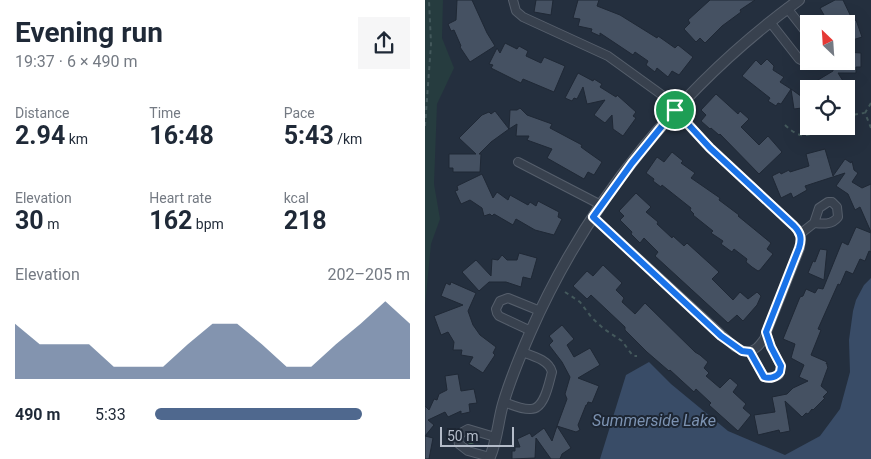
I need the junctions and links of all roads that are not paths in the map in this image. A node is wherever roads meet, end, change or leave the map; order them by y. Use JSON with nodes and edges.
{"nodes":[{"id":1,"x":513,"y":0,"type":"edge"},
{"id":2,"x":799,"y":0,"type":"edge"},
{"id":3,"x":787,"y":8,"type":"junction"},
{"id":4,"x":770,"y":22,"type":"junction"},
{"id":5,"x":800,"y":25,"type":"edge"},
{"id":6,"x":800,"y":59,"type":"edge"},
{"id":7,"x":675,"y":110,"type":"junction"},
{"id":8,"x":518,"y":162,"type":"dead end"},
{"id":9,"x":601,"y":205,"type":"junction"},
{"id":10,"x":593,"y":217,"type":"junction"},
{"id":11,"x":814,"y":223,"type":"dead end"},
{"id":12,"x":800,"y":234,"type":"junction"},
{"id":13,"x":540,"y":311,"type":"junction"},
{"id":14,"x":531,"y":332,"type":"junction"},
{"id":15,"x":766,"y":332,"type":"junction"},
{"id":16,"x":522,"y":352,"type":"junction"},
{"id":17,"x":750,"y":352,"type":"junction"},
{"id":18,"x":503,"y":402,"type":"junction"},
{"id":19,"x":495,"y":437,"type":"junction"},
{"id":20,"x":490,"y":458,"type":"edge"}],
"edges":[{"from":1,"to":7,"type":"street"},
{"from":2,"to":3,"type":"street"},
{"from":3,"to":4,"type":"street"},
{"from":3,"to":5,"type":"street"},
{"from":4,"to":6,"type":"street"},
{"from":4,"to":7,"type":"street"},
{"from":7,"to":9,"type":"street"},
{"from":7,"to":12,"type":"street"},
{"from":8,"to":9,"type":"street"},
{"from":9,"to":10,"type":"street"},
{"from":10,"to":13,"type":"street"},
{"from":10,"to":17,"type":"street"},
{"from":11,"to":12,"type":"street"},
{"from":12,"to":15,"type":"street"},
{"from":13,"to":14,"type":"street"},
{"from":13,"to":14,"type":"street"},
{"from":14,"to":16,"type":"street"},
{"from":15,"to":17,"type":"street"},
{"from":15,"to":17,"type":"street"},
{"from":16,"to":18,"type":"street"},
{"from":16,"to":18,"type":"street"},
{"from":18,"to":19,"type":"street"},
{"from":19,"to":20,"type":"street"},
{"from":19,"to":20,"type":"street"}]}
